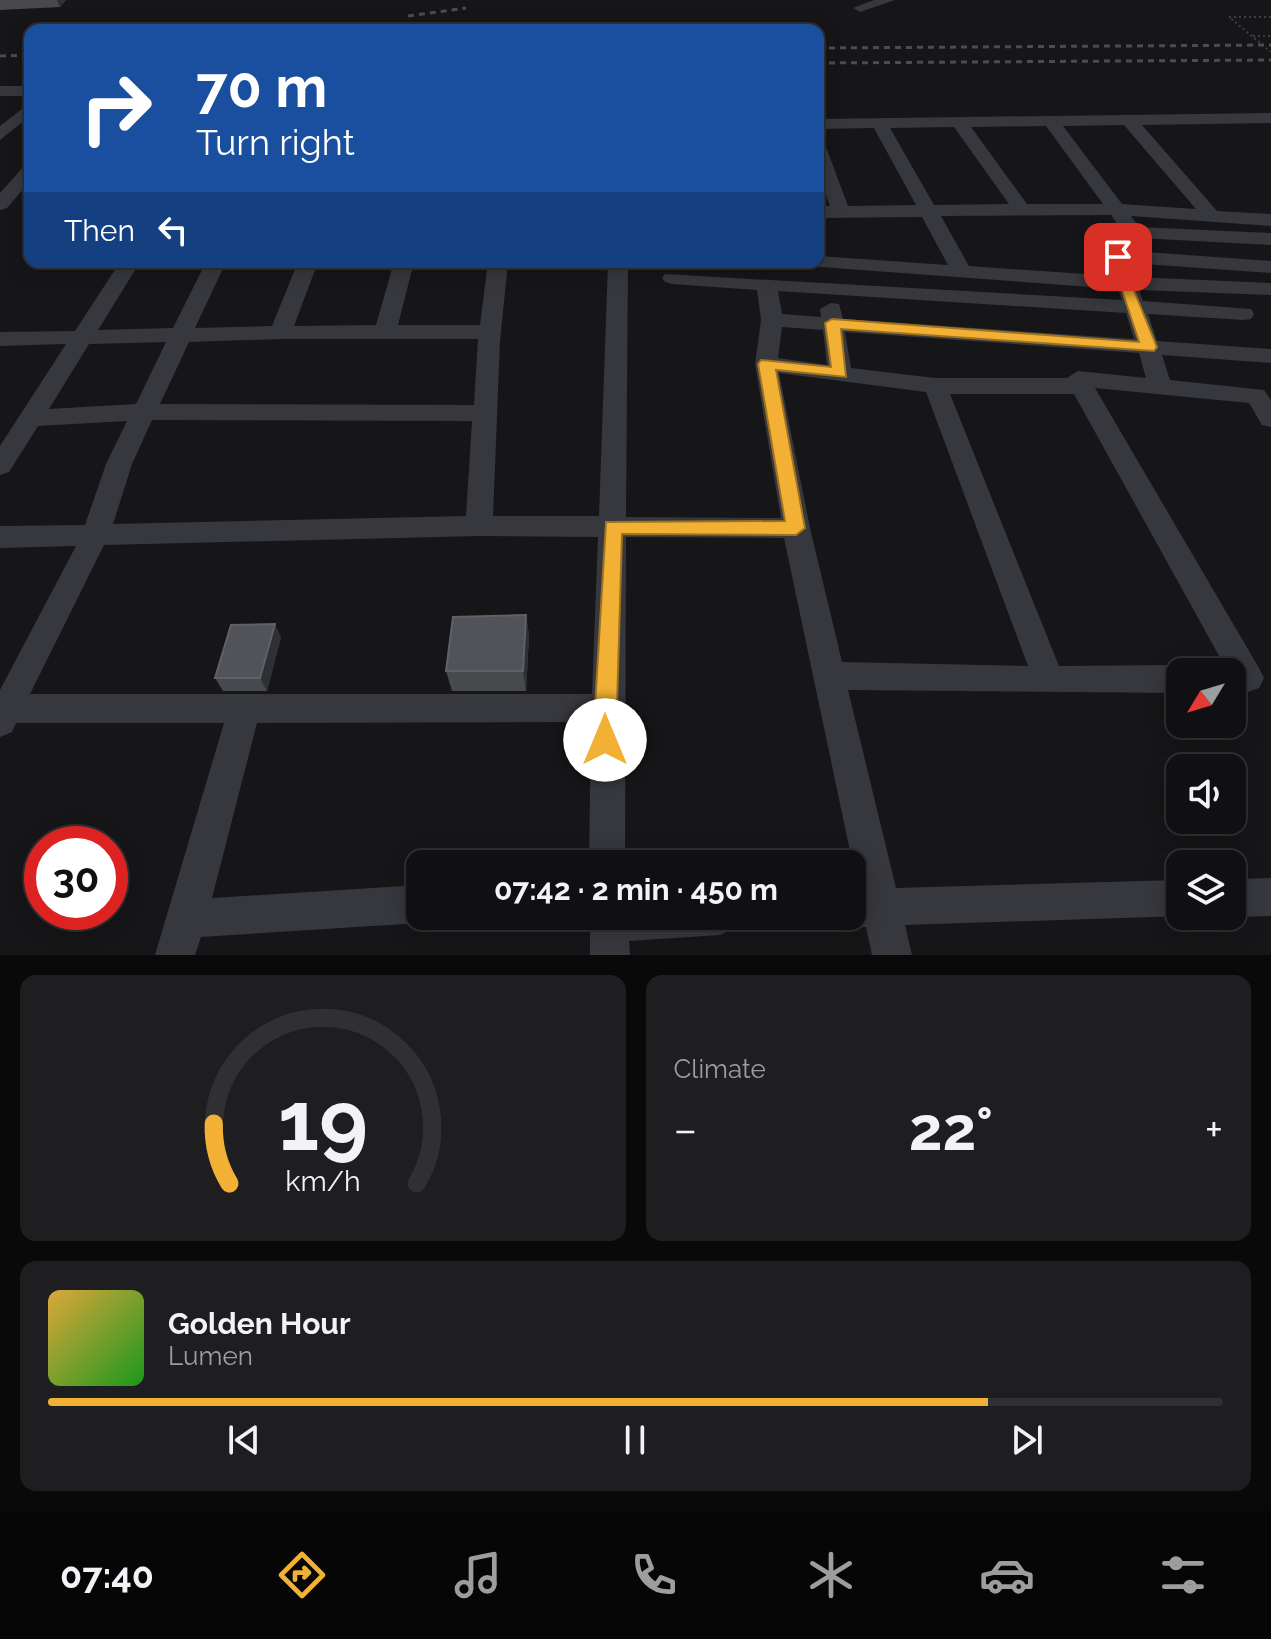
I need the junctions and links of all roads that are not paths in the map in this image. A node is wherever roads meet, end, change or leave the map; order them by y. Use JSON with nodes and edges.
{"nodes":[{"id":1,"x":889,"y":0,"type":"edge"},
{"id":2,"x":860,"y":8,"type":"dead end"},
{"id":3,"x":0,"y":91,"type":"edge"},
{"id":4,"x":24,"y":91,"type":"edge"},
{"id":5,"x":24,"y":114,"type":"edge"},
{"id":6,"x":1271,"y":118,"type":"edge"},
{"id":7,"x":1129,"y":120,"type":"junction"},
{"id":8,"x":1051,"y":121,"type":"junction"},
{"id":9,"x":959,"y":122,"type":"junction"},
{"id":10,"x":879,"y":123,"type":"junction"},
{"id":11,"x":824,"y":124,"type":"edge"},
{"id":12,"x":24,"y":131,"type":"edge"},
{"id":13,"x":1,"y":133,"type":"edge"},
{"id":14,"x":824,"y":164,"type":"edge"},
{"id":15,"x":24,"y":177,"type":"edge"},
{"id":16,"x":0,"y":204,"type":"edge"},
{"id":17,"x":1116,"y":209,"type":"junction"},
{"id":18,"x":1022,"y":210,"type":"junction"},
{"id":19,"x":928,"y":211,"type":"junction"},
{"id":20,"x":824,"y":212,"type":"edge"},
{"id":21,"x":841,"y":212,"type":"junction"},
{"id":22,"x":1212,"y":216,"type":"junction"},
{"id":23,"x":1271,"y":220,"type":"edge"},
{"id":24,"x":1133,"y":232,"type":"junction"},
{"id":25,"x":1271,"y":239,"type":"edge"},
{"id":26,"x":1119,"y":256,"type":"junction"},
{"id":27,"x":824,"y":262,"type":"edge"},
{"id":28,"x":1271,"y":267,"type":"edge"},
{"id":29,"x":126,"y":268,"type":"edge"},
{"id":30,"x":213,"y":268,"type":"edge"},
{"id":31,"x":306,"y":268,"type":"edge"},
{"id":32,"x":402,"y":268,"type":"edge"},
{"id":33,"x":497,"y":268,"type":"edge"},
{"id":34,"x":618,"y":268,"type":"edge"},
{"id":35,"x":822,"y":268,"type":"edge"},
{"id":36,"x":963,"y":273,"type":"junction"},
{"id":37,"x":672,"y":278,"type":"dead end"},
{"id":38,"x":1124,"y":283,"type":"junction"},
{"id":39,"x":767,"y":284,"type":"junction"},
{"id":40,"x":830,"y":287,"type":"junction"},
{"id":41,"x":1271,"y":289,"type":"edge"},
{"id":42,"x":1136,"y":307,"type":"junction"},
{"id":43,"x":1243,"y":314,"type":"dead end"},
{"id":44,"x":772,"y":320,"type":"junction"},
{"id":45,"x":832,"y":323,"type":"junction"},
{"id":46,"x":490,"y":332,"type":"junction"},
{"id":47,"x":280,"y":333,"type":"junction"},
{"id":48,"x":385,"y":333,"type":"junction"},
{"id":49,"x":182,"y":334,"type":"junction"},
{"id":50,"x":83,"y":337,"type":"junction"},
{"id":51,"x":0,"y":339,"type":"edge"},
{"id":52,"x":1149,"y":347,"type":"junction"},
{"id":53,"x":1271,"y":356,"type":"edge"},
{"id":54,"x":766,"y":364,"type":"junction"},
{"id":55,"x":840,"y":373,"type":"junction"},
{"id":56,"x":935,"y":386,"type":"junction"},
{"id":57,"x":1082,"y":386,"type":"junction"},
{"id":58,"x":1161,"y":387,"type":"junction"},
{"id":59,"x":146,"y":412,"type":"junction"},
{"id":60,"x":1269,"y":412,"type":"edge"},
{"id":61,"x":485,"y":413,"type":"junction"},
{"id":62,"x":31,"y":418,"type":"junction"},
{"id":63,"x":0,"y":466,"type":"edge"},
{"id":64,"x":479,"y":526,"type":"junction"},
{"id":65,"x":612,"y":527,"type":"junction"},
{"id":66,"x":796,"y":528,"type":"junction"},
{"id":67,"x":95,"y":536,"type":"junction"},
{"id":68,"x":0,"y":537,"type":"edge"},
{"id":69,"x":832,"y":676,"type":"junction"},
{"id":70,"x":1250,"y":678,"type":"edge"},
{"id":71,"x":1166,"y":679,"type":"edge"},
{"id":72,"x":1049,"y":680,"type":"junction"},
{"id":73,"x":604,"y":708,"type":"junction"},
{"id":74,"x":244,"y":711,"type":"junction"},
{"id":75,"x":4,"y":716,"type":"edge"},
{"id":76,"x":607,"y":850,"type":"edge"},
{"id":77,"x":1271,"y":897,"type":"edge"},
{"id":78,"x":1246,"y":898,"type":"edge"},
{"id":79,"x":1166,"y":899,"type":"edge"},
{"id":80,"x":406,"y":905,"type":"edge"},
{"id":81,"x":867,"y":907,"type":"edge"},
{"id":82,"x":188,"y":919,"type":"junction"},
{"id":83,"x":175,"y":955,"type":"edge"},
{"id":84,"x":892,"y":955,"type":"edge"}],
"edges":[{"from":1,"to":2,"type":"street"},
{"from":3,"to":4,"type":"street"},
{"from":5,"to":13,"type":"street"},
{"from":6,"to":7,"type":"street"},
{"from":7,"to":8,"type":"street"},
{"from":7,"to":22,"type":"street"},
{"from":8,"to":9,"type":"street"},
{"from":8,"to":17,"type":"street"},
{"from":9,"to":10,"type":"street"},
{"from":9,"to":18,"type":"street"},
{"from":10,"to":11,"type":"street"},
{"from":10,"to":19,"type":"street"},
{"from":12,"to":13,"type":"street"},
{"from":14,"to":21,"type":"street"},
{"from":15,"to":16,"type":"street"},
{"from":17,"to":18,"type":"street"},
{"from":17,"to":22,"type":"street"},
{"from":17,"to":24,"type":"street"},
{"from":18,"to":19,"type":"street"},
{"from":19,"to":21,"type":"street"},
{"from":19,"to":36,"type":"street"},
{"from":20,"to":21,"type":"street"},
{"from":22,"to":23,"type":"street"},
{"from":24,"to":25,"type":"street"},
{"from":24,"to":26,"type":"street"},
{"from":26,"to":28,"type":"street"},
{"from":26,"to":38,"type":"street"},
{"from":27,"to":36,"type":"street"},
{"from":29,"to":50,"type":"street"},
{"from":30,"to":49,"type":"street"},
{"from":31,"to":47,"type":"street"},
{"from":32,"to":48,"type":"street"},
{"from":33,"to":46,"type":"street"},
{"from":34,"to":65,"type":"street"},
{"from":35,"to":40,"type":"street"},
{"from":36,"to":38,"type":"street"},
{"from":37,"to":39,"type":"street"},
{"from":38,"to":41,"type":"street"},
{"from":38,"to":42,"type":"street"},
{"from":39,"to":40,"type":"street"},
{"from":39,"to":44,"type":"street"},
{"from":40,"to":42,"type":"street"},
{"from":40,"to":45,"type":"street"},
{"from":42,"to":43,"type":"street"},
{"from":42,"to":52,"type":"street"},
{"from":44,"to":45,"type":"street"},
{"from":44,"to":54,"type":"street"},
{"from":45,"to":52,"type":"street"},
{"from":45,"to":55,"type":"street"},
{"from":46,"to":48,"type":"street"},
{"from":46,"to":61,"type":"street"},
{"from":47,"to":48,"type":"street"},
{"from":47,"to":49,"type":"street"},
{"from":49,"to":50,"type":"street"},
{"from":49,"to":59,"type":"street"},
{"from":50,"to":51,"type":"street"},
{"from":50,"to":62,"type":"street"},
{"from":52,"to":53,"type":"street"},
{"from":52,"to":58,"type":"street"},
{"from":54,"to":55,"type":"street"},
{"from":54,"to":66,"type":"street"},
{"from":55,"to":56,"type":"street"},
{"from":56,"to":57,"type":"street"},
{"from":56,"to":72,"type":"street"},
{"from":57,"to":58,"type":"street"},
{"from":57,"to":70,"type":"street"},
{"from":58,"to":60,"type":"street"},
{"from":59,"to":61,"type":"street"},
{"from":59,"to":62,"type":"street"},
{"from":59,"to":67,"type":"street"},
{"from":61,"to":64,"type":"street"},
{"from":62,"to":63,"type":"street"},
{"from":64,"to":65,"type":"street"},
{"from":64,"to":67,"type":"street"},
{"from":65,"to":66,"type":"street"},
{"from":65,"to":73,"type":"street"},
{"from":66,"to":69,"type":"street"},
{"from":67,"to":68,"type":"street"},
{"from":67,"to":75,"type":"street"},
{"from":69,"to":72,"type":"street"},
{"from":69,"to":81,"type":"street"},
{"from":71,"to":72,"type":"street"},
{"from":73,"to":74,"type":"street"},
{"from":73,"to":76,"type":"street"},
{"from":74,"to":75,"type":"street"},
{"from":74,"to":82,"type":"street"},
{"from":77,"to":78,"type":"street"},
{"from":79,"to":81,"type":"street"},
{"from":80,"to":82,"type":"street"},
{"from":81,"to":84,"type":"street"},
{"from":82,"to":83,"type":"street"}]}
